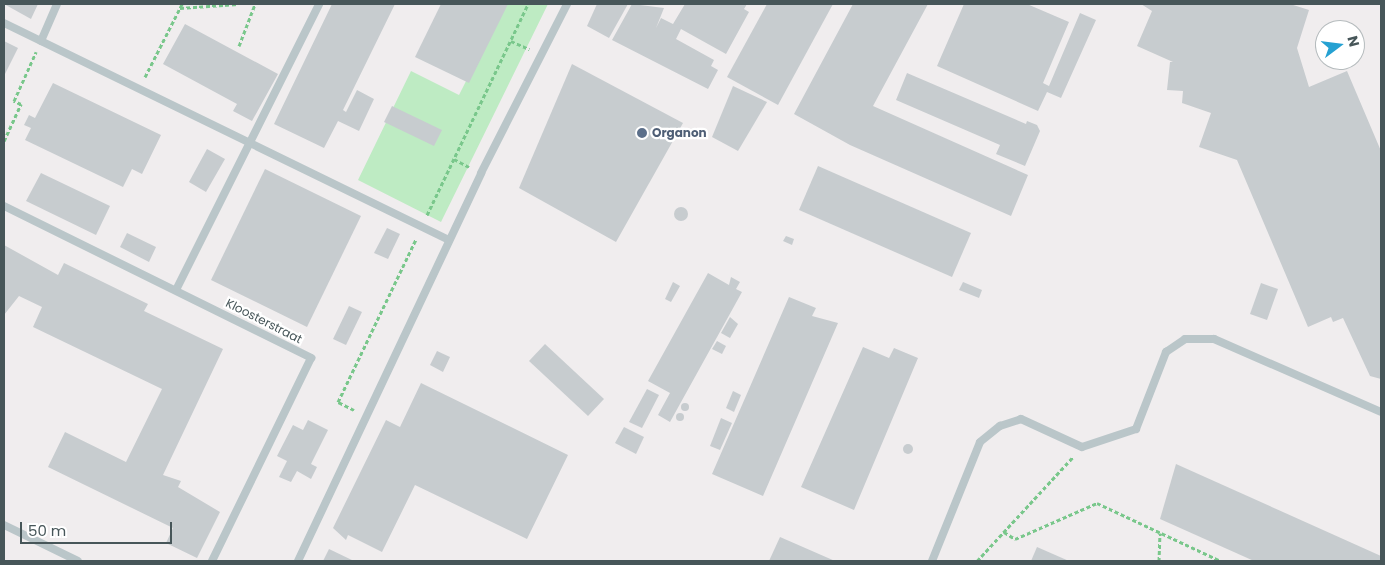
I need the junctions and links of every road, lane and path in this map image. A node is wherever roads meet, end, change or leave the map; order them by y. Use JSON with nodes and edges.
{"nodes":[{"id":1,"x":57,"y":4,"type":"edge"},
{"id":2,"x":182,"y":4,"type":"edge"},
{"id":3,"x":238,"y":4,"type":"edge"},
{"id":4,"x":256,"y":4,"type":"edge"},
{"id":5,"x":319,"y":4,"type":"edge"},
{"id":6,"x":567,"y":4,"type":"edge"},
{"id":7,"x":180,"y":8,"type":"junction"},
{"id":8,"x":4,"y":23,"type":"edge"},
{"id":9,"x":41,"y":41,"type":"junction"},
{"id":10,"x":511,"y":41,"type":"dead end"},
{"id":11,"x":239,"y":46,"type":"dead end"},
{"id":12,"x":541,"y":55,"type":"junction"},
{"id":13,"x":140,"y":87,"type":"junction"},
{"id":14,"x":250,"y":140,"type":"junction"},
{"id":15,"x":4,"y":141,"type":"edge"},
{"id":16,"x":4,"y":206,"type":"edge"},
{"id":17,"x":449,"y":240,"type":"junction"},
{"id":18,"x":176,"y":290,"type":"junction"},
{"id":19,"x":1381,"y":412,"type":"edge"},
{"id":20,"x":1082,"y":447,"type":"junction"},
{"id":21,"x":4,"y":525,"type":"edge"},
{"id":22,"x":1004,"y":532,"type":"junction"},
{"id":23,"x":1160,"y":533,"type":"junction"},
{"id":24,"x":78,"y":561,"type":"edge"},
{"id":25,"x":212,"y":561,"type":"edge"},
{"id":26,"x":298,"y":561,"type":"edge"},
{"id":27,"x":932,"y":561,"type":"edge"},
{"id":28,"x":978,"y":561,"type":"edge"},
{"id":29,"x":1158,"y":561,"type":"edge"},
{"id":30,"x":1221,"y":561,"type":"edge"}],
"edges":[{"from":1,"to":9,"type":"lane"},
{"from":2,"to":7,"type":"path"},
{"from":3,"to":7,"type":"path"},
{"from":4,"to":11,"type":"path"},
{"from":5,"to":14,"type":"lane"},
{"from":6,"to":12,"type":"lane"},
{"from":7,"to":13,"type":"path"},
{"from":8,"to":9,"type":"lane"},
{"from":9,"to":13,"type":"lane"},
{"from":9,"to":15,"type":"path"},
{"from":10,"to":12,"type":"path"},
{"from":12,"to":17,"type":"lane"},
{"from":13,"to":14,"type":"lane"},
{"from":14,"to":17,"type":"lane"},
{"from":14,"to":18,"type":"lane"},
{"from":16,"to":18,"type":"lane","name":"Kloosterstraat"},
{"from":17,"to":26,"type":"lane"},
{"from":18,"to":25,"type":"lane","name":"Kloosterstraat"},
{"from":19,"to":20,"type":"lane"},
{"from":20,"to":22,"type":"path"},
{"from":20,"to":27,"type":"lane"},
{"from":21,"to":24,"type":"lane"},
{"from":22,"to":23,"type":"path"},
{"from":22,"to":28,"type":"path"},
{"from":23,"to":29,"type":"path"},
{"from":23,"to":30,"type":"path"}]}
